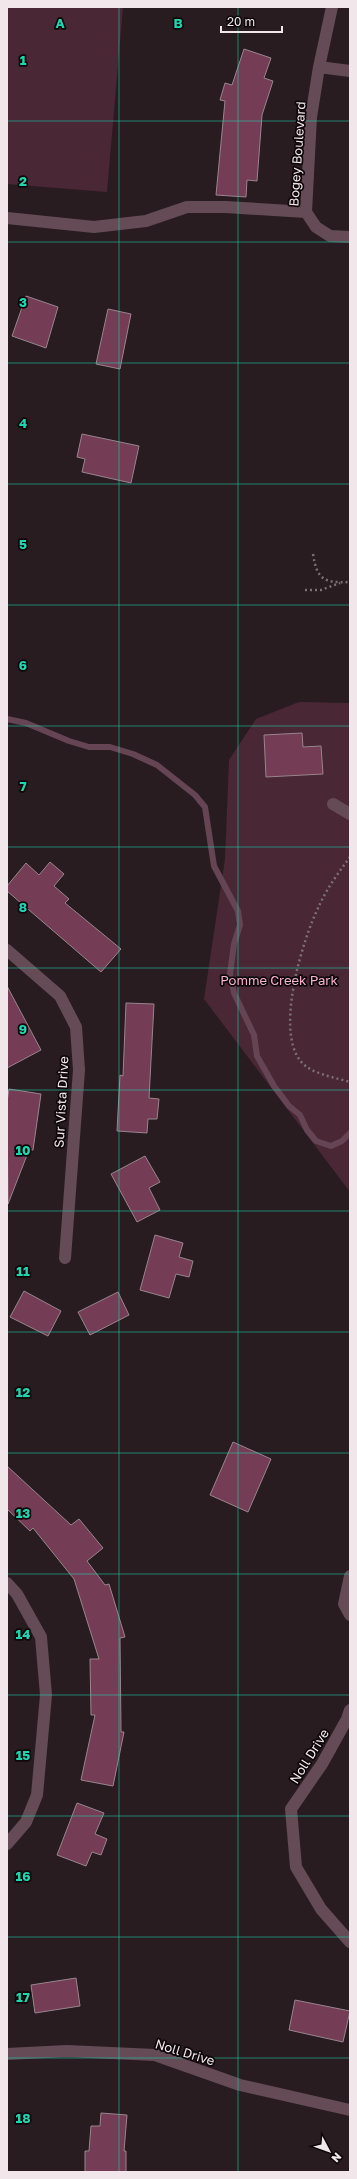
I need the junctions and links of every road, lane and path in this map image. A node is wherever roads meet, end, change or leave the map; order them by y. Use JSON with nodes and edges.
{"nodes":[{"id":1,"x":332,"y":7,"type":"edge"},
{"id":2,"x":319,"y":67,"type":"junction"},
{"id":3,"x":350,"y":70,"type":"edge"},
{"id":4,"x":306,"y":212,"type":"junction"},
{"id":5,"x":7,"y":218,"type":"edge"},
{"id":6,"x":350,"y":237,"type":"edge"},
{"id":7,"x":314,"y":554,"type":"dead end"},
{"id":8,"x":340,"y":582,"type":"junction"},
{"id":9,"x":350,"y":582,"type":"edge"},
{"id":10,"x":305,"y":590,"type":"dead end"},
{"id":11,"x":333,"y":804,"type":"dead end"},
{"id":12,"x":350,"y":814,"type":"edge"},
{"id":13,"x":350,"y":857,"type":"edge"},
{"id":14,"x":7,"y":950,"type":"edge"},
{"id":15,"x":350,"y":1082,"type":"edge"},
{"id":16,"x":65,"y":1258,"type":"dead end"},
{"id":17,"x":350,"y":1576,"type":"edge"},
{"id":18,"x":7,"y":1582,"type":"edge"},
{"id":19,"x":350,"y":1615,"type":"edge"},
{"id":20,"x":350,"y":1710,"type":"edge"},
{"id":21,"x":7,"y":1844,"type":"edge"},
{"id":22,"x":350,"y":1942,"type":"edge"},
{"id":23,"x":7,"y":2054,"type":"edge"},
{"id":24,"x":350,"y":2110,"type":"edge"}],
"edges":[{"from":1,"to":2,"type":"street","name":"Bogey Boulevard"},
{"from":2,"to":3,"type":"street"},
{"from":2,"to":4,"type":"street","name":"Bogey Boulevard"},
{"from":4,"to":5,"type":"street"},
{"from":4,"to":6,"type":"street","name":"Bogey Boulevard"},
{"from":7,"to":8,"type":"path"},
{"from":8,"to":9,"type":"path"},
{"from":8,"to":10,"type":"path"},
{"from":11,"to":12,"type":"street"},
{"from":13,"to":15,"type":"path"},
{"from":14,"to":16,"type":"street","name":"Sur Vista Drive"},
{"from":17,"to":19,"type":"street"},
{"from":18,"to":21,"type":"street"},
{"from":20,"to":22,"type":"street","name":"Noll Drive"},
{"from":23,"to":24,"type":"street","name":"Noll Drive"}]}
